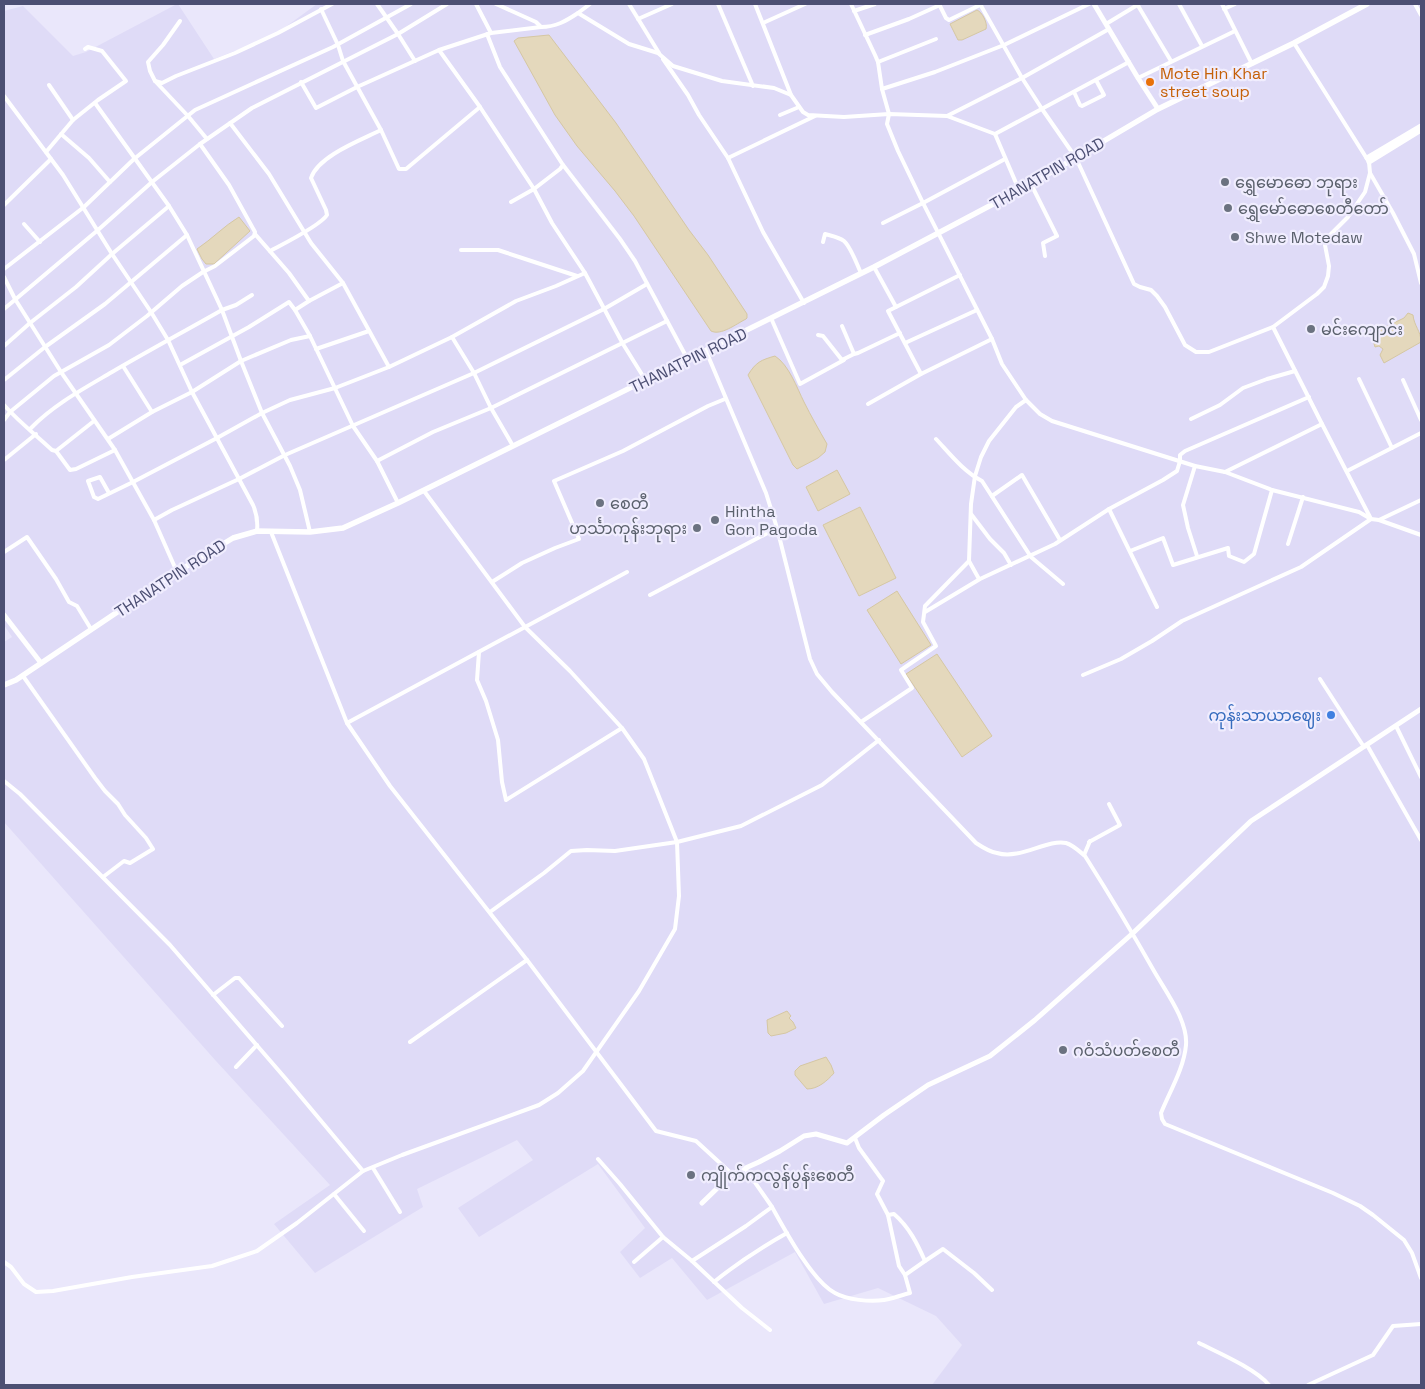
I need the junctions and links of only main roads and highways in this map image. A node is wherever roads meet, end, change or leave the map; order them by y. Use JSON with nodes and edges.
{"nodes":[{"id":1,"x":1367,"y":4,"type":"edge"},
{"id":2,"x":4,"y":684,"type":"edge"}],
"edges":[{"from":1,"to":2,"type":"main road","name":"THANATPIN ROAD"}]}
